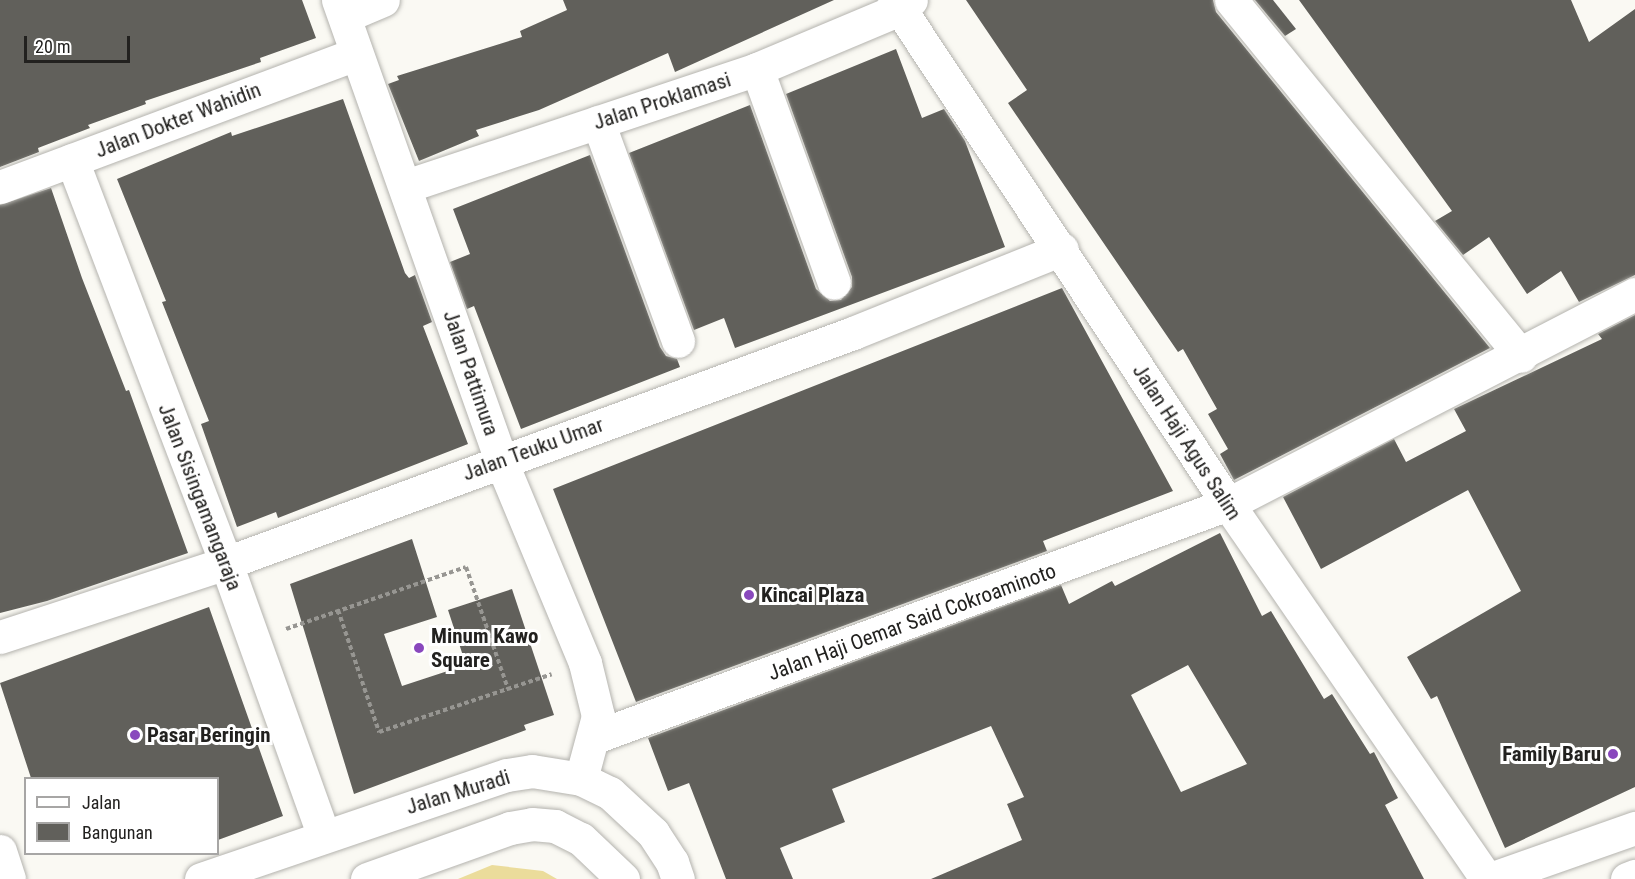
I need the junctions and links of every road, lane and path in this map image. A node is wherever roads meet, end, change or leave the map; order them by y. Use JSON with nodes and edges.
{"nodes":[{"id":1,"x":383,"y":0,"type":"edge"},
{"id":2,"x":1231,"y":0,"type":"edge"},
{"id":3,"x":902,"y":3,"type":"edge"},
{"id":4,"x":342,"y":8,"type":"edge"},
{"id":5,"x":355,"y":54,"type":"junction"},
{"id":6,"x":757,"y":69,"type":"junction"},
{"id":7,"x":598,"y":122,"type":"junction"},
{"id":8,"x":72,"y":160,"type":"junction"},
{"id":9,"x":406,"y":186,"type":"junction"},
{"id":10,"x":0,"y":187,"type":"edge"},
{"id":11,"x":1062,"y":249,"type":"junction"},
{"id":12,"x":834,"y":283,"type":"dead end"},
{"id":13,"x":1635,"y":294,"type":"edge"},
{"id":14,"x":678,"y":341,"type":"dead end"},
{"id":15,"x":1521,"y":356,"type":"junction"},
{"id":16,"x":501,"y":461,"type":"junction"},
{"id":17,"x":1228,"y":504,"type":"junction"},
{"id":18,"x":226,"y":563,"type":"junction"},
{"id":19,"x":338,"y":610,"type":"junction"},
{"id":20,"x":0,"y":637,"type":"edge"},
{"id":21,"x":254,"y":640,"type":"junction"},
{"id":22,"x":585,"y":663,"type":"junction"},
{"id":23,"x":508,"y":689,"type":"junction"},
{"id":24,"x":595,"y":737,"type":"junction"},
{"id":25,"x":581,"y":779,"type":"junction"},
{"id":26,"x":1635,"y":828,"type":"edge"},
{"id":27,"x":324,"y":836,"type":"junction"},
{"id":28,"x":0,"y":851,"type":"edge"},
{"id":29,"x":1635,"y":876,"type":"edge"},
{"id":30,"x":9,"y":879,"type":"edge"},
{"id":31,"x":201,"y":879,"type":"edge"},
{"id":32,"x":367,"y":879,"type":"edge"},
{"id":33,"x":623,"y":879,"type":"edge"},
{"id":34,"x":678,"y":879,"type":"edge"},
{"id":35,"x":1489,"y":879,"type":"edge"},
{"id":36,"x":1627,"y":879,"type":"edge"}],
"edges":[{"from":1,"to":4,"type":"main road"},
{"from":2,"to":15,"type":"main road"},
{"from":3,"to":6,"type":"main road","name":"Jalan Proklamasi"},
{"from":3,"to":11,"type":"main road","name":"Jalan Haji Agus Salim"},
{"from":4,"to":5,"type":"main road","name":"Jalan Pattimura"},
{"from":5,"to":8,"type":"main road","name":"Jalan Dokter Wahidin"},
{"from":5,"to":9,"type":"main road","name":"Jalan Pattimura"},
{"from":6,"to":7,"type":"main road","name":"Jalan Proklamasi"},
{"from":6,"to":12,"type":"main road"},
{"from":7,"to":9,"type":"main road","name":"Jalan Proklamasi"},
{"from":7,"to":14,"type":"main road"},
{"from":8,"to":10,"type":"main road","name":"Jalan Dokter Wahidin"},
{"from":8,"to":18,"type":"main road","name":"Jalan Sisingamangaraja"},
{"from":9,"to":16,"type":"main road","name":"Jalan Pattimura"},
{"from":11,"to":16,"type":"main road","name":"Jalan Teuku Umar"},
{"from":11,"to":17,"type":"main road","name":"Jalan Haji Agus Salim"},
{"from":13,"to":15,"type":"main road","name":"Jalan Haji Oemar Said Cokroaminoto"},
{"from":15,"to":17,"type":"main road","name":"Jalan Haji Oemar Said Cokroaminoto"},
{"from":16,"to":18,"type":"main road","name":"Jalan Teuku Umar"},
{"from":16,"to":22,"type":"main road","name":"Jalan Pattimura"},
{"from":17,"to":24,"type":"main road","name":"Jalan Haji Oemar Said Cokroaminoto"},
{"from":17,"to":35,"type":"main road","name":"Jalan Haji Agus Salim"},
{"from":18,"to":20,"type":"main road","name":"Jalan Teuku Umar"},
{"from":18,"to":21,"type":"main road","name":"Jalan Sisingamangaraja"},
{"from":19,"to":21,"type":"path"},
{"from":19,"to":23,"type":"path"},
{"from":19,"to":23,"type":"path"},
{"from":21,"to":27,"type":"main road","name":"Jalan Sisingamangaraja"},
{"from":22,"to":23,"type":"path"},
{"from":22,"to":24,"type":"main road","name":"Jalan Pattimura"},
{"from":24,"to":25,"type":"main road","name":"Jalan Pattimura"},
{"from":25,"to":27,"type":"main road","name":"Jalan Muradi"},
{"from":25,"to":34,"type":"main road","name":"Jalan Muradi"},
{"from":26,"to":35,"type":"main road"},
{"from":27,"to":31,"type":"main road","name":"Jalan Muradi"},
{"from":28,"to":30,"type":"main road"},
{"from":29,"to":36,"type":"main road"},
{"from":32,"to":33,"type":"main road"}]}
